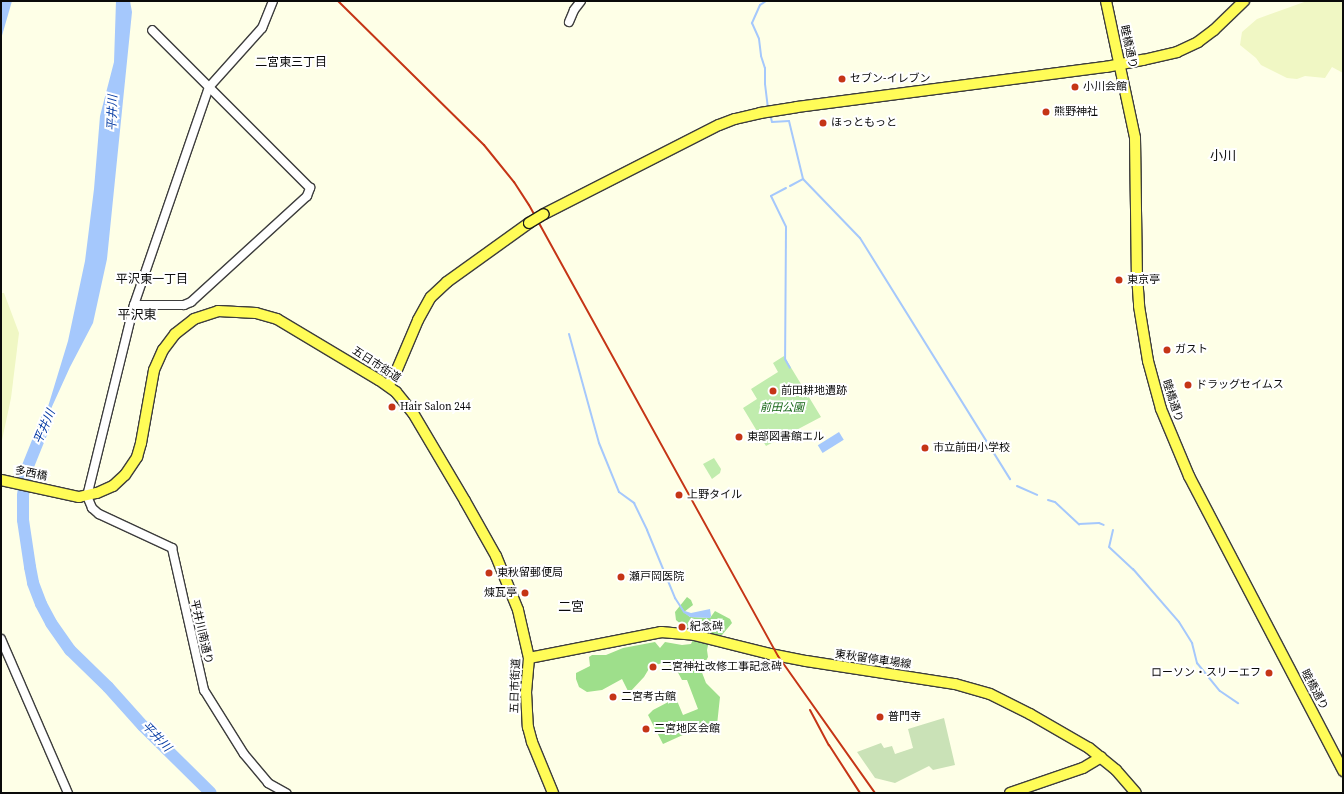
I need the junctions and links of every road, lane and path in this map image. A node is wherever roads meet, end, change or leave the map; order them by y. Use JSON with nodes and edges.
{"nodes":[{"id":1,"x":273,"y":1,"type":"edge"},
{"id":2,"x":581,"y":1,"type":"edge"},
{"id":3,"x":1106,"y":1,"type":"edge"},
{"id":4,"x":1244,"y":1,"type":"edge"},
{"id":5,"x":569,"y":22,"type":"dead end"},
{"id":6,"x":152,"y":30,"type":"dead end"},
{"id":7,"x":1120,"y":64,"type":"junction"},
{"id":8,"x":209,"y":87,"type":"junction"},
{"id":9,"x":134,"y":305,"type":"junction"},
{"id":10,"x":387,"y":385,"type":"junction"},
{"id":11,"x":1,"y":480,"type":"edge"},
{"id":12,"x":55,"y":492,"type":"joint"},
{"id":13,"x":87,"y":496,"type":"junction"},
{"id":14,"x":1,"y":639,"type":"edge"},
{"id":15,"x":529,"y":658,"type":"junction"},
{"id":16,"x":1101,"y":757,"type":"junction"},
{"id":17,"x":1343,"y":772,"type":"edge"},
{"id":18,"x":68,"y":793,"type":"edge"},
{"id":19,"x":286,"y":793,"type":"edge"},
{"id":20,"x":553,"y":793,"type":"edge"},
{"id":21,"x":1010,"y":793,"type":"edge"},
{"id":22,"x":1136,"y":793,"type":"edge"}],
"edges":[{"from":1,"to":8,"type":"street"},
{"from":2,"to":5,"type":"street"},
{"from":3,"to":7,"type":"main road","name":"睦橋通り"},
{"from":4,"to":7,"type":"main road"},
{"from":6,"to":8,"type":"street"},
{"from":7,"to":10,"type":"main road","bridge":true},
{"from":7,"to":17,"type":"main road","name":"睦橋通り"},
{"from":8,"to":9,"type":"street"},
{"from":8,"to":9,"type":"street"},
{"from":9,"to":13,"type":"street"},
{"from":10,"to":13,"type":"main road","name":"五日市街道"},
{"from":10,"to":15,"type":"main road","name":"五日市街道"},
{"from":11,"to":12,"type":"main road","name":"多西橋"},
{"from":12,"to":13,"type":"main road","name":"五日市街道"},
{"from":13,"to":19,"type":"street","name":"平井川南通り"},
{"from":14,"to":18,"type":"street"},
{"from":15,"to":16,"type":"main road","name":"東秋留停車場線"},
{"from":15,"to":20,"type":"main road","name":"五日市街道"},
{"from":16,"to":21,"type":"main road"},
{"from":16,"to":22,"type":"main road","name":"東秋留停車場線"}]}
